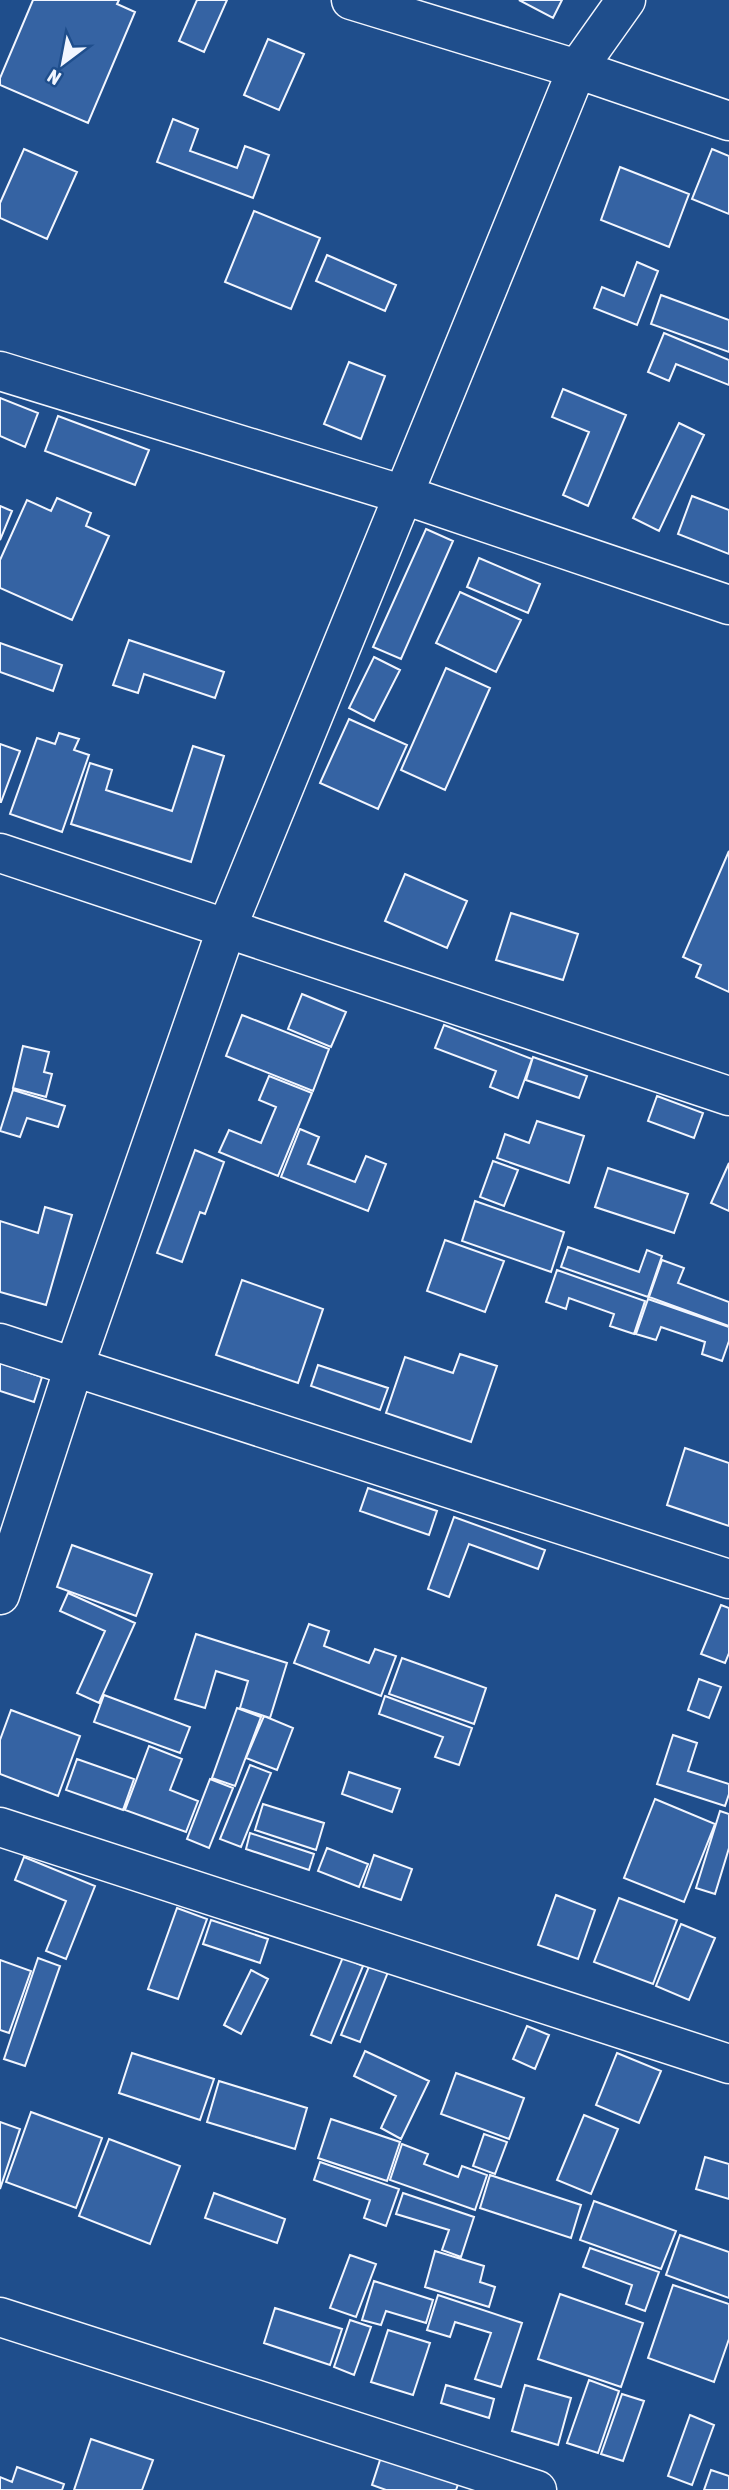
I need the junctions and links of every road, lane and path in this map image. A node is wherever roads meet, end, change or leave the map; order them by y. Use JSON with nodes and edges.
{"nodes":[{"id":1,"x":351,"y":0,"type":"edge"},
{"id":2,"x":626,"y":0,"type":"edge"},
{"id":3,"x":577,"y":69,"type":"junction"},
{"id":4,"x":729,"y":121,"type":"edge"},
{"id":5,"x":0,"y":371,"type":"edge"},
{"id":6,"x":404,"y":495,"type":"junction"},
{"id":7,"x":729,"y":605,"type":"edge"},
{"id":8,"x":0,"y":853,"type":"edge"},
{"id":9,"x":226,"y":930,"type":"junction"},
{"id":10,"x":729,"y":1096,"type":"edge"},
{"id":11,"x":0,"y":1343,"type":"edge"},
{"id":12,"x":74,"y":1367,"type":"junction"},
{"id":13,"x":729,"y":1579,"type":"edge"},
{"id":14,"x":0,"y":1595,"type":"edge"},
{"id":15,"x":0,"y":1827,"type":"edge"},
{"id":16,"x":729,"y":2064,"type":"edge"},
{"id":17,"x":0,"y":2317,"type":"edge"},
{"id":18,"x":537,"y":2490,"type":"edge"}],
"edges":[{"from":1,"to":3,"type":"street"},
{"from":2,"to":3,"type":"street"},
{"from":3,"to":4,"type":"street"},
{"from":3,"to":6,"type":"street"},
{"from":5,"to":6,"type":"street"},
{"from":6,"to":7,"type":"street"},
{"from":6,"to":9,"type":"street"},
{"from":8,"to":9,"type":"street"},
{"from":9,"to":10,"type":"street"},
{"from":9,"to":12,"type":"street"},
{"from":11,"to":12,"type":"street"},
{"from":12,"to":13,"type":"street"},
{"from":12,"to":14,"type":"street"},
{"from":15,"to":16,"type":"street"},
{"from":17,"to":18,"type":"street"}]}
